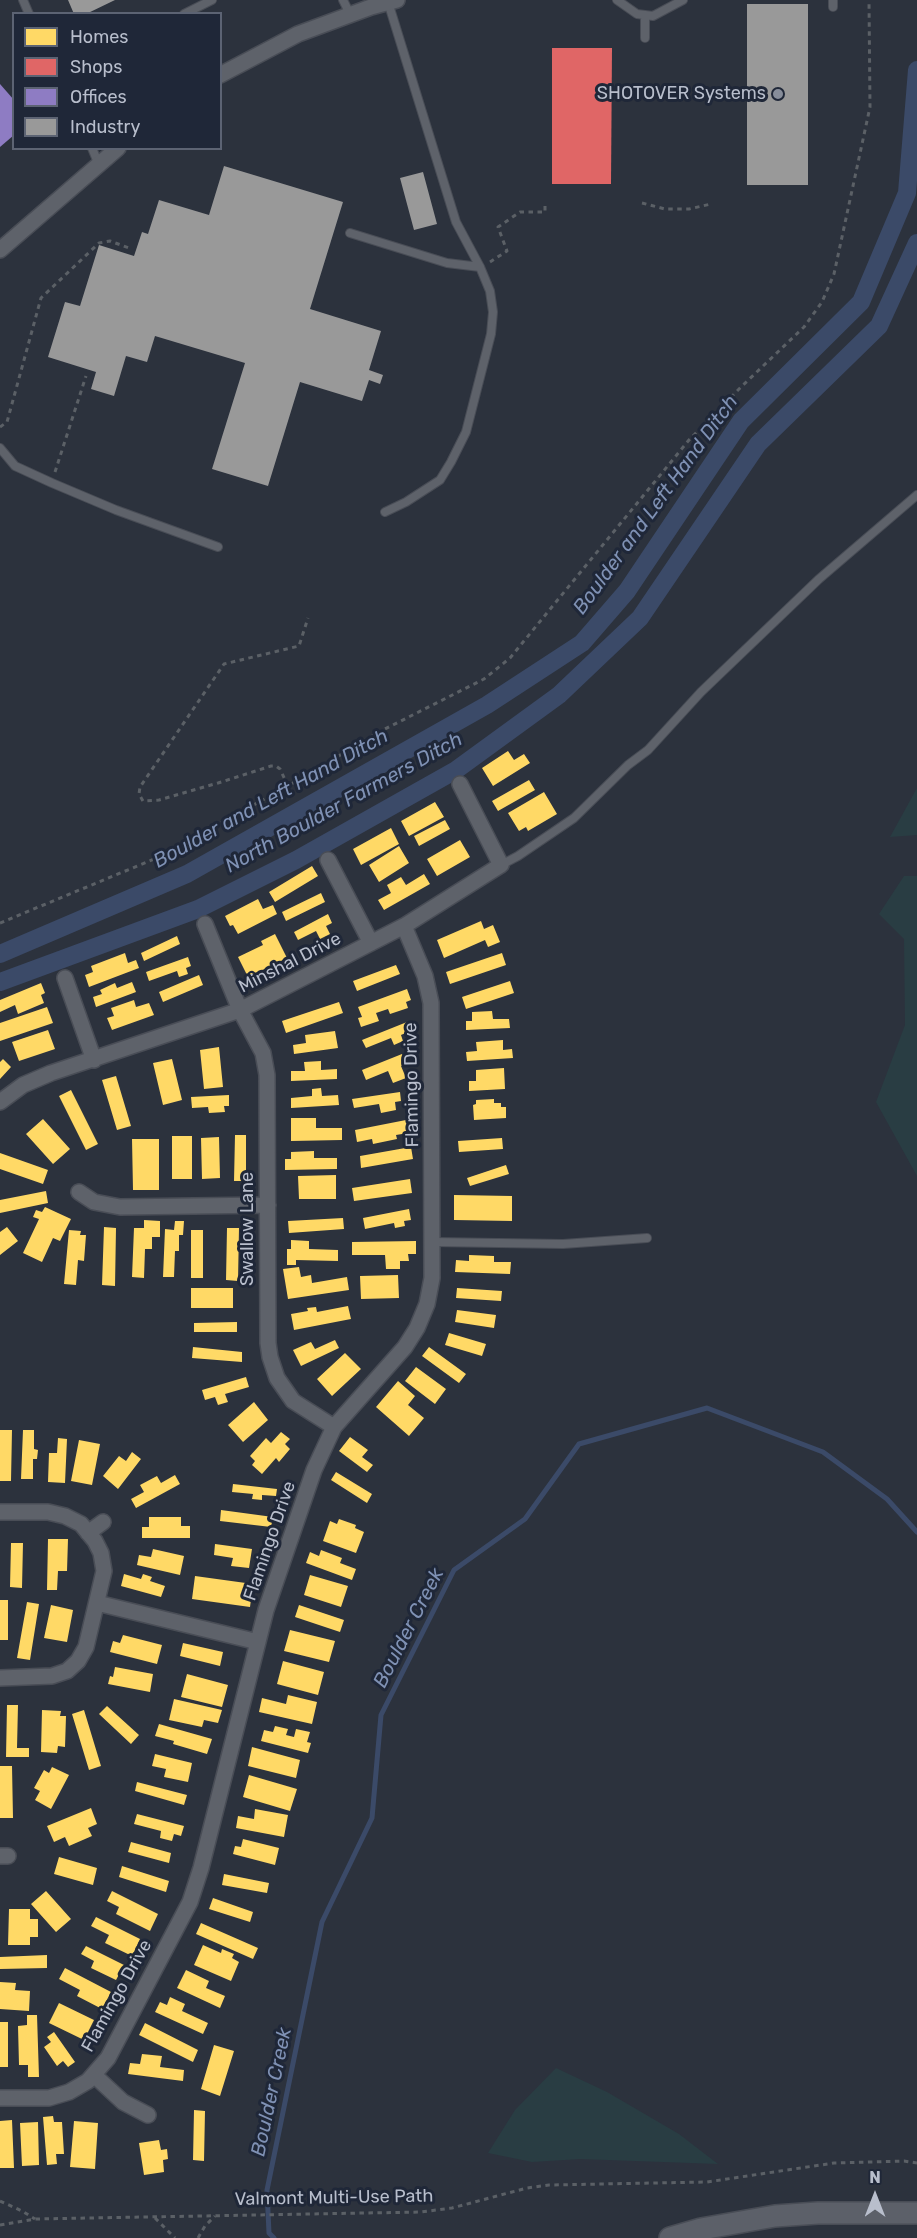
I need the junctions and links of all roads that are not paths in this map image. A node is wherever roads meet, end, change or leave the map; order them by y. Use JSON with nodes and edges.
{"nodes":[{"id":1,"x":212,"y":0,"type":"edge"},
{"id":2,"x":344,"y":0,"type":"edge"},
{"id":3,"x":617,"y":0,"type":"edge"},
{"id":4,"x":683,"y":0,"type":"edge"},
{"id":5,"x":393,"y":1,"type":"edge"},
{"id":6,"x":188,"y":12,"type":"edge"},
{"id":7,"x":350,"y":14,"type":"junction"},
{"id":8,"x":645,"y":15,"type":"junction"},
{"id":9,"x":645,"y":38,"type":"dead end"},
{"id":10,"x":222,"y":74,"type":"edge"},
{"id":11,"x":93,"y":150,"type":"edge"},
{"id":12,"x":116,"y":150,"type":"edge"},
{"id":13,"x":99,"y":165,"type":"junction"},
{"id":14,"x":351,"y":233,"type":"dead end"},
{"id":15,"x":0,"y":250,"type":"edge"},
{"id":16,"x":482,"y":270,"type":"junction"},
{"id":17,"x":0,"y":448,"type":"edge"},
{"id":18,"x":917,"y":495,"type":"edge"},
{"id":19,"x":385,"y":512,"type":"dead end"},
{"id":20,"x":218,"y":547,"type":"dead end"},
{"id":21,"x":460,"y":784,"type":"dead end"},
{"id":22,"x":328,"y":860,"type":"dead end"},
{"id":23,"x":501,"y":865,"type":"junction"},
{"id":24,"x":205,"y":924,"type":"dead end"},
{"id":25,"x":404,"y":927,"type":"junction"},
{"id":26,"x":371,"y":944,"type":"junction"},
{"id":27,"x":65,"y":978,"type":"dead end"},
{"id":28,"x":240,"y":1010,"type":"junction"},
{"id":29,"x":94,"y":1060,"type":"junction"},
{"id":30,"x":0,"y":1102,"type":"edge"},
{"id":31,"x":79,"y":1192,"type":"dead end"},
{"id":32,"x":268,"y":1205,"type":"junction"},
{"id":33,"x":647,"y":1238,"type":"dead end"},
{"id":34,"x":433,"y":1242,"type":"junction"},
{"id":35,"x":334,"y":1427,"type":"junction"},
{"id":36,"x":0,"y":1512,"type":"edge"},
{"id":37,"x":103,"y":1522,"type":"dead end"},
{"id":38,"x":88,"y":1533,"type":"junction"},
{"id":39,"x":97,"y":1603,"type":"junction"},
{"id":40,"x":258,"y":1642,"type":"junction"},
{"id":41,"x":0,"y":1678,"type":"edge"},
{"id":42,"x":94,"y":2075,"type":"junction"},
{"id":43,"x":0,"y":2098,"type":"edge"},
{"id":44,"x":148,"y":2115,"type":"dead end"},
{"id":45,"x":917,"y":2212,"type":"edge"},
{"id":46,"x":670,"y":2238,"type":"edge"}],
"edges":[{"from":1,"to":6,"type":"lane"},
{"from":2,"to":7,"type":"lane"},
{"from":3,"to":8,"type":"lane"},
{"from":4,"to":8,"type":"lane"},
{"from":5,"to":7,"type":"street"},
{"from":5,"to":16,"type":"lane"},
{"from":7,"to":10,"type":"street"},
{"from":8,"to":9,"type":"lane"},
{"from":11,"to":13,"type":"lane"},
{"from":12,"to":13,"type":"street"},
{"from":13,"to":15,"type":"street"},
{"from":14,"to":16,"type":"lane"},
{"from":16,"to":19,"type":"lane"},
{"from":17,"to":20,"type":"lane"},
{"from":18,"to":23,"type":"lane"},
{"from":21,"to":23,"type":"street"},
{"from":22,"to":26,"type":"street"},
{"from":23,"to":25,"type":"street","name":"Minshal Drive"},
{"from":24,"to":28,"type":"street","name":"Swallow Lane"},
{"from":25,"to":26,"type":"street","name":"Minshal Drive"},
{"from":25,"to":34,"type":"street","name":"Flamingo Drive"},
{"from":26,"to":28,"type":"street","name":"Minshal Drive"},
{"from":27,"to":29,"type":"street"},
{"from":28,"to":29,"type":"street","name":"Minshal Drive"},
{"from":28,"to":32,"type":"street","name":"Swallow Lane"},
{"from":29,"to":30,"type":"street","name":"Minshal Drive"},
{"from":31,"to":32,"type":"street"},
{"from":32,"to":35,"type":"street","name":"Swallow Lane"},
{"from":33,"to":34,"type":"lane"},
{"from":34,"to":35,"type":"street","name":"Flamingo Drive"},
{"from":35,"to":40,"type":"street","name":"Flamingo Drive"},
{"from":36,"to":38,"type":"street"},
{"from":37,"to":38,"type":"street"},
{"from":38,"to":39,"type":"street"},
{"from":39,"to":40,"type":"street"},
{"from":39,"to":41,"type":"street"},
{"from":40,"to":42,"type":"street","name":"Flamingo Drive"},
{"from":42,"to":43,"type":"street","name":"Flamingo Drive"},
{"from":42,"to":44,"type":"street"},
{"from":45,"to":46,"type":"main road"}]}
